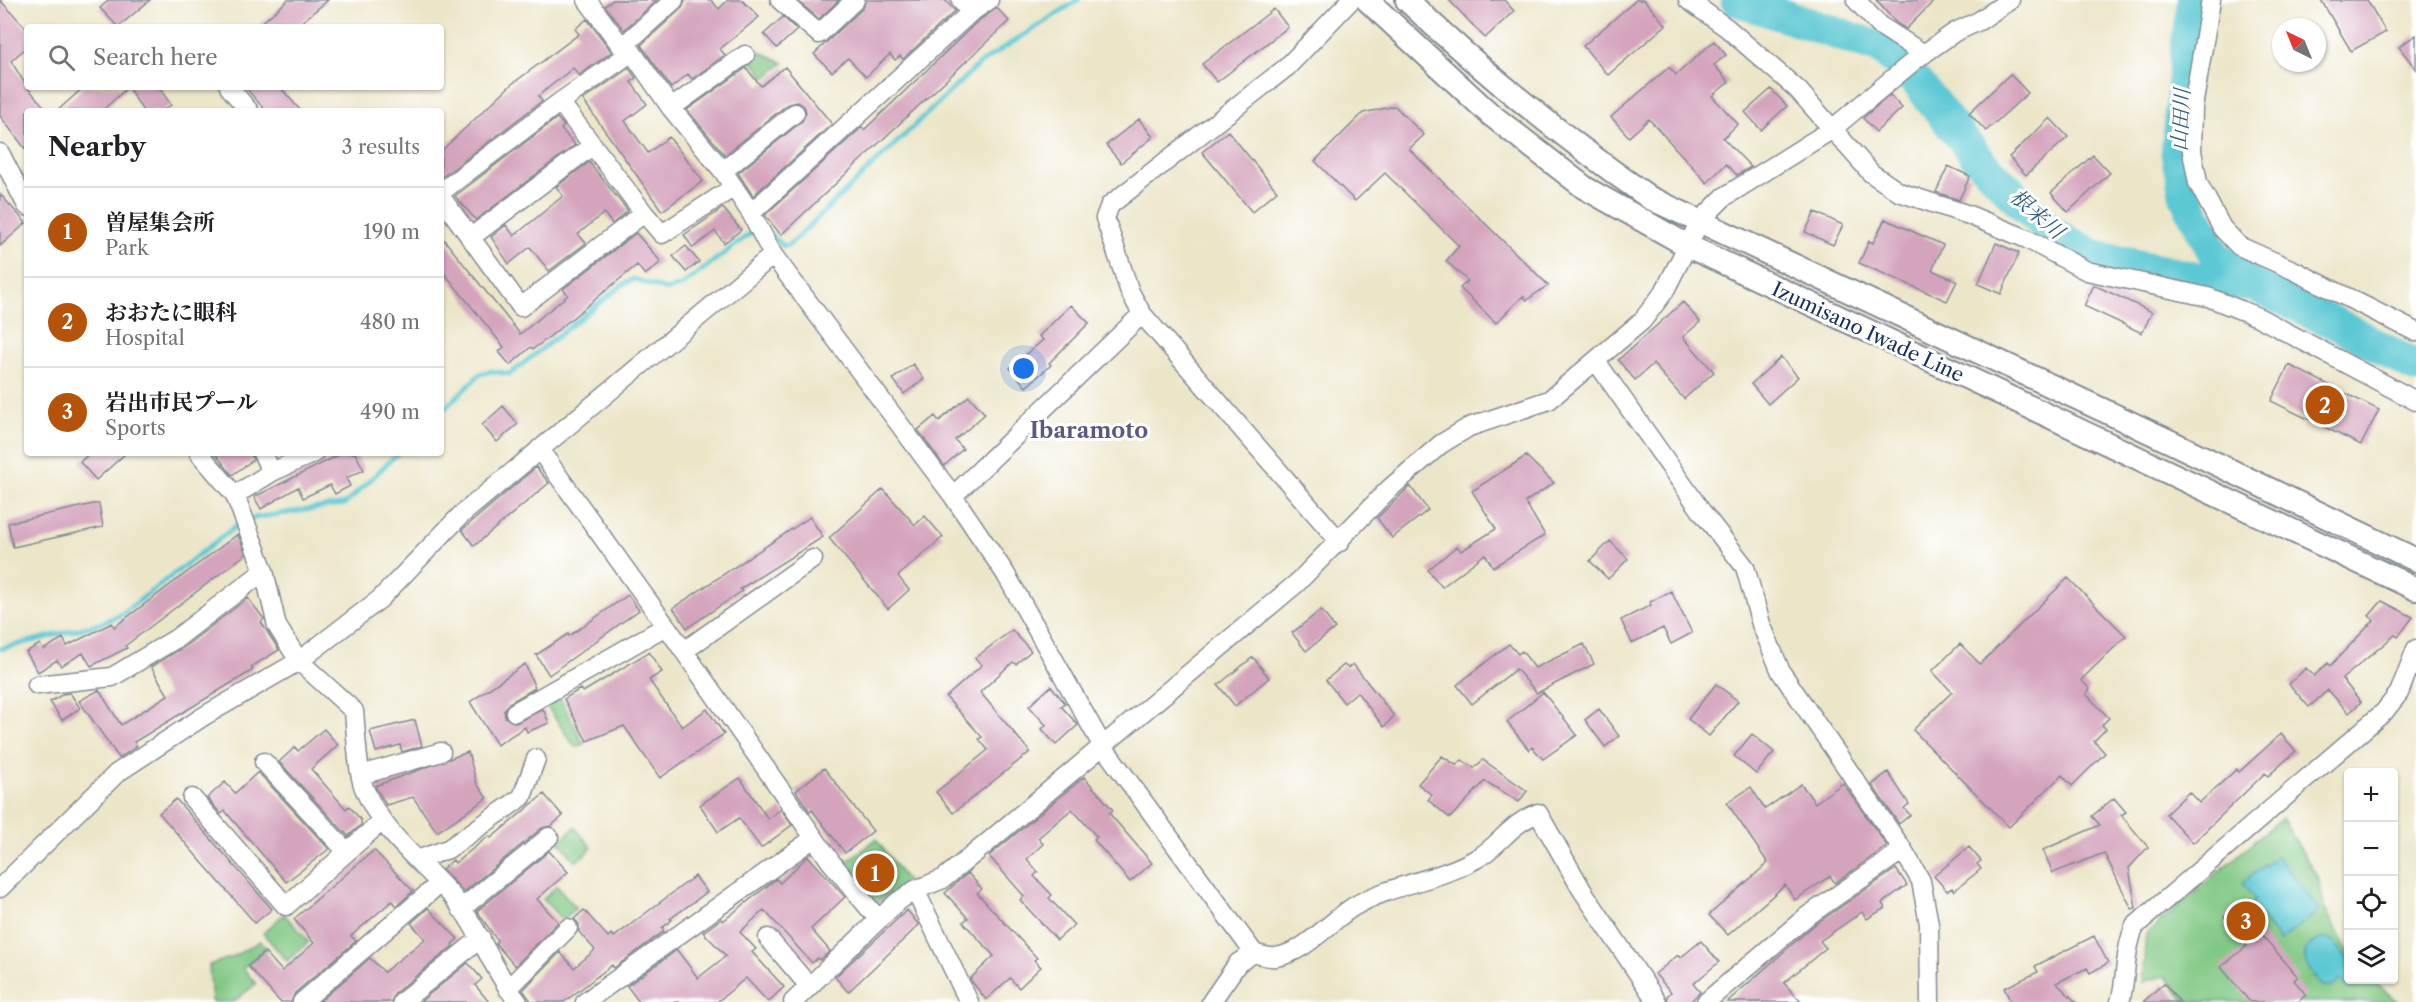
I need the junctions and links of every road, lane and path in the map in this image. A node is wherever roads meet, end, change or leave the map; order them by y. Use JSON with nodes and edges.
{"nodes":[{"id":1,"x":587,"y":0,"type":"edge"},
{"id":2,"x":674,"y":0,"type":"edge"},
{"id":3,"x":780,"y":0,"type":"edge"},
{"id":4,"x":855,"y":0,"type":"edge"},
{"id":5,"x":989,"y":0,"type":"edge"},
{"id":6,"x":1351,"y":0,"type":"edge"},
{"id":7,"x":1368,"y":0,"type":"edge"},
{"id":8,"x":1407,"y":0,"type":"edge"},
{"id":9,"x":1688,"y":0,"type":"edge"},
{"id":10,"x":1856,"y":0,"type":"edge"},
{"id":11,"x":2010,"y":0,"type":"edge"},
{"id":12,"x":2211,"y":0,"type":"edge"},
{"id":13,"x":966,"y":6,"type":"edge"},
{"id":14,"x":627,"y":50,"type":"junction"},
{"id":15,"x":745,"y":55,"type":"dead end"},
{"id":16,"x":1919,"y":57,"type":"junction"},
{"id":17,"x":232,"y":90,"type":"edge"},
{"id":18,"x":560,"y":102,"type":"junction"},
{"id":19,"x":246,"y":108,"type":"edge"},
{"id":20,"x":671,"y":108,"type":"junction"},
{"id":21,"x":795,"y":113,"type":"dead end"},
{"id":22,"x":1831,"y":130,"type":"junction"},
{"id":23,"x":593,"y":145,"type":"junction"},
{"id":24,"x":0,"y":153,"type":"edge"},
{"id":25,"x":723,"y":171,"type":"junction"},
{"id":26,"x":14,"y":182,"type":"junction"},
{"id":27,"x":734,"y":187,"type":"junction"},
{"id":28,"x":444,"y":190,"type":"edge"},
{"id":29,"x":0,"y":194,"type":"edge"},
{"id":30,"x":24,"y":200,"type":"edge"},
{"id":31,"x":444,"y":201,"type":"edge"},
{"id":32,"x":644,"y":213,"type":"junction"},
{"id":33,"x":1700,"y":221,"type":"junction"},
{"id":34,"x":757,"y":225,"type":"junction"},
{"id":35,"x":470,"y":237,"type":"junction"},
{"id":36,"x":1688,"y":246,"type":"junction"},
{"id":37,"x":773,"y":255,"type":"junction"},
{"id":38,"x":1142,"y":314,"type":"junction"},
{"id":39,"x":2416,"y":332,"type":"edge"},
{"id":40,"x":1596,"y":361,"type":"junction"},
{"id":41,"x":2416,"y":400,"type":"edge"},
{"id":42,"x":539,"y":449,"type":"junction"},
{"id":43,"x":201,"y":456,"type":"edge"},
{"id":44,"x":264,"y":456,"type":"edge"},
{"id":45,"x":307,"y":456,"type":"edge"},
{"id":46,"x":272,"y":472,"type":"junction"},
{"id":47,"x":953,"y":496,"type":"junction"},
{"id":48,"x":241,"y":511,"type":"junction"},
{"id":49,"x":1340,"y":542,"type":"junction"},
{"id":50,"x":813,"y":559,"type":"dead end"},
{"id":51,"x":2416,"y":560,"type":"edge"},
{"id":52,"x":264,"y":571,"type":"junction"},
{"id":53,"x":2416,"y":589,"type":"edge"},
{"id":54,"x":666,"y":626,"type":"junction"},
{"id":55,"x":2416,"y":649,"type":"edge"},
{"id":56,"x":684,"y":651,"type":"junction"},
{"id":57,"x":299,"y":661,"type":"junction"},
{"id":58,"x":37,"y":685,"type":"dead end"},
{"id":59,"x":515,"y":712,"type":"dead end"},
{"id":60,"x":1102,"y":745,"type":"junction"},
{"id":61,"x":441,"y":752,"type":"dead end"},
{"id":62,"x":536,"y":759,"type":"dead end"},
{"id":63,"x":264,"y":762,"type":"dead end"},
{"id":64,"x":361,"y":775,"type":"junction"},
{"id":65,"x":192,"y":798,"type":"dead end"},
{"id":66,"x":382,"y":820,"type":"junction"},
{"id":67,"x":549,"y":837,"type":"dead end"},
{"id":68,"x":814,"y":838,"type":"junction"},
{"id":69,"x":1903,"y":850,"type":"junction"},
{"id":70,"x":347,"y":852,"type":"junction"},
{"id":71,"x":417,"y":860,"type":"junction"},
{"id":72,"x":439,"y":884,"type":"junction"},
{"id":73,"x":0,"y":888,"type":"edge"},
{"id":74,"x":915,"y":890,"type":"junction"},
{"id":75,"x":461,"y":909,"type":"junction"},
{"id":76,"x":878,"y":919,"type":"junction"},
{"id":77,"x":568,"y":928,"type":"dead end"},
{"id":78,"x":481,"y":938,"type":"junction"},
{"id":79,"x":768,"y":938,"type":"dead end"},
{"id":80,"x":1254,"y":953,"type":"junction"},
{"id":81,"x":809,"y":986,"type":"junction"},
{"id":82,"x":513,"y":995,"type":"edge"},
{"id":83,"x":302,"y":1002,"type":"edge"},
{"id":84,"x":402,"y":1002,"type":"edge"},
{"id":85,"x":585,"y":1002,"type":"edge"},
{"id":86,"x":793,"y":1002,"type":"edge"},
{"id":87,"x":969,"y":1002,"type":"edge"},
{"id":88,"x":1211,"y":1002,"type":"edge"},
{"id":89,"x":1657,"y":1002,"type":"edge"},
{"id":90,"x":1706,"y":1002,"type":"edge"},
{"id":91,"x":1930,"y":1002,"type":"edge"},
{"id":92,"x":2120,"y":1002,"type":"edge"}],
"edges":[{"from":1,"to":14,"type":"street"},
{"from":2,"to":14,"type":"street"},
{"from":3,"to":4,"type":"street"},
{"from":5,"to":13,"type":"street"},
{"from":6,"to":38,"type":"street"},
{"from":7,"to":36,"type":"main road","name":"Izumisano Iwade Line"},
{"from":8,"to":33,"type":"main road","name":"Izumisano Iwade Line"},
{"from":9,"to":22,"type":"street"},
{"from":10,"to":16,"type":"street"},
{"from":11,"to":16,"type":"street"},
{"from":12,"to":39,"type":"street"},
{"from":13,"to":34,"type":"street"},
{"from":14,"to":18,"type":"street"},
{"from":14,"to":20,"type":"street"},
{"from":15,"to":20,"type":"street"},
{"from":16,"to":22,"type":"street"},
{"from":17,"to":19,"type":"street"},
{"from":18,"to":23,"type":"street"},
{"from":18,"to":28,"type":"street"},
{"from":20,"to":25,"type":"street"},
{"from":21,"to":25,"type":"street"},
{"from":22,"to":33,"type":"street"},
{"from":22,"to":41,"type":"street"},
{"from":23,"to":32,"type":"street"},
{"from":23,"to":35,"type":"street"},
{"from":24,"to":26,"type":"street"},
{"from":25,"to":27,"type":"street"},
{"from":26,"to":29,"type":"street"},
{"from":26,"to":30,"type":"street"},
{"from":27,"to":32,"type":"street"},
{"from":27,"to":34,"type":"street"},
{"from":31,"to":35,"type":"street"},
{"from":32,"to":35,"type":"street"},
{"from":33,"to":36,"type":"street"},
{"from":33,"to":51,"type":"main road","name":"Izumisano Iwade Line"},
{"from":34,"to":37,"type":"street"},
{"from":36,"to":40,"type":"street"},
{"from":36,"to":53,"type":"main road","name":"Izumisano Iwade Line"},
{"from":37,"to":42,"type":"street"},
{"from":37,"to":47,"type":"street"},
{"from":38,"to":47,"type":"street"},
{"from":38,"to":49,"type":"street"},
{"from":40,"to":49,"type":"street"},
{"from":40,"to":69,"type":"street"},
{"from":42,"to":54,"type":"street"},
{"from":42,"to":57,"type":"street"},
{"from":43,"to":48,"type":"street"},
{"from":44,"to":46,"type":"street"},
{"from":45,"to":46,"type":"street"},
{"from":46,"to":48,"type":"street"},
{"from":47,"to":60,"type":"street"},
{"from":48,"to":52,"type":"street"},
{"from":49,"to":60,"type":"street"},
{"from":50,"to":56,"type":"street"},
{"from":52,"to":57,"type":"street"},
{"from":52,"to":58,"type":"street"},
{"from":54,"to":56,"type":"street"},
{"from":54,"to":59,"type":"street"},
{"from":55,"to":92,"type":"street"},
{"from":56,"to":68,"type":"street"},
{"from":57,"to":64,"type":"street"},
{"from":57,"to":73,"type":"street"},
{"from":60,"to":74,"type":"street"},
{"from":60,"to":80,"type":"street"},
{"from":61,"to":64,"type":"street"},
{"from":62,"to":71,"type":"street"},
{"from":63,"to":70,"type":"street"},
{"from":64,"to":66,"type":"street"},
{"from":65,"to":70,"type":"street"},
{"from":66,"to":70,"type":"street"},
{"from":66,"to":71,"type":"street"},
{"from":67,"to":75,"type":"street"},
{"from":68,"to":76,"type":"street"},
{"from":68,"to":85,"type":"street"},
{"from":69,"to":90,"type":"street"},
{"from":69,"to":91,"type":"street"},
{"from":71,"to":72,"type":"street"},
{"from":72,"to":75,"type":"street"},
{"from":72,"to":83,"type":"street"},
{"from":74,"to":76,"type":"street"},
{"from":74,"to":87,"type":"street"},
{"from":75,"to":78,"type":"street"},
{"from":76,"to":81,"type":"street"},
{"from":77,"to":82,"type":"street"},
{"from":78,"to":82,"type":"street"},
{"from":78,"to":84,"type":"street"},
{"from":79,"to":81,"type":"street"},
{"from":80,"to":88,"type":"street"},
{"from":80,"to":89,"type":"street"},
{"from":81,"to":86,"type":"street"}]}
